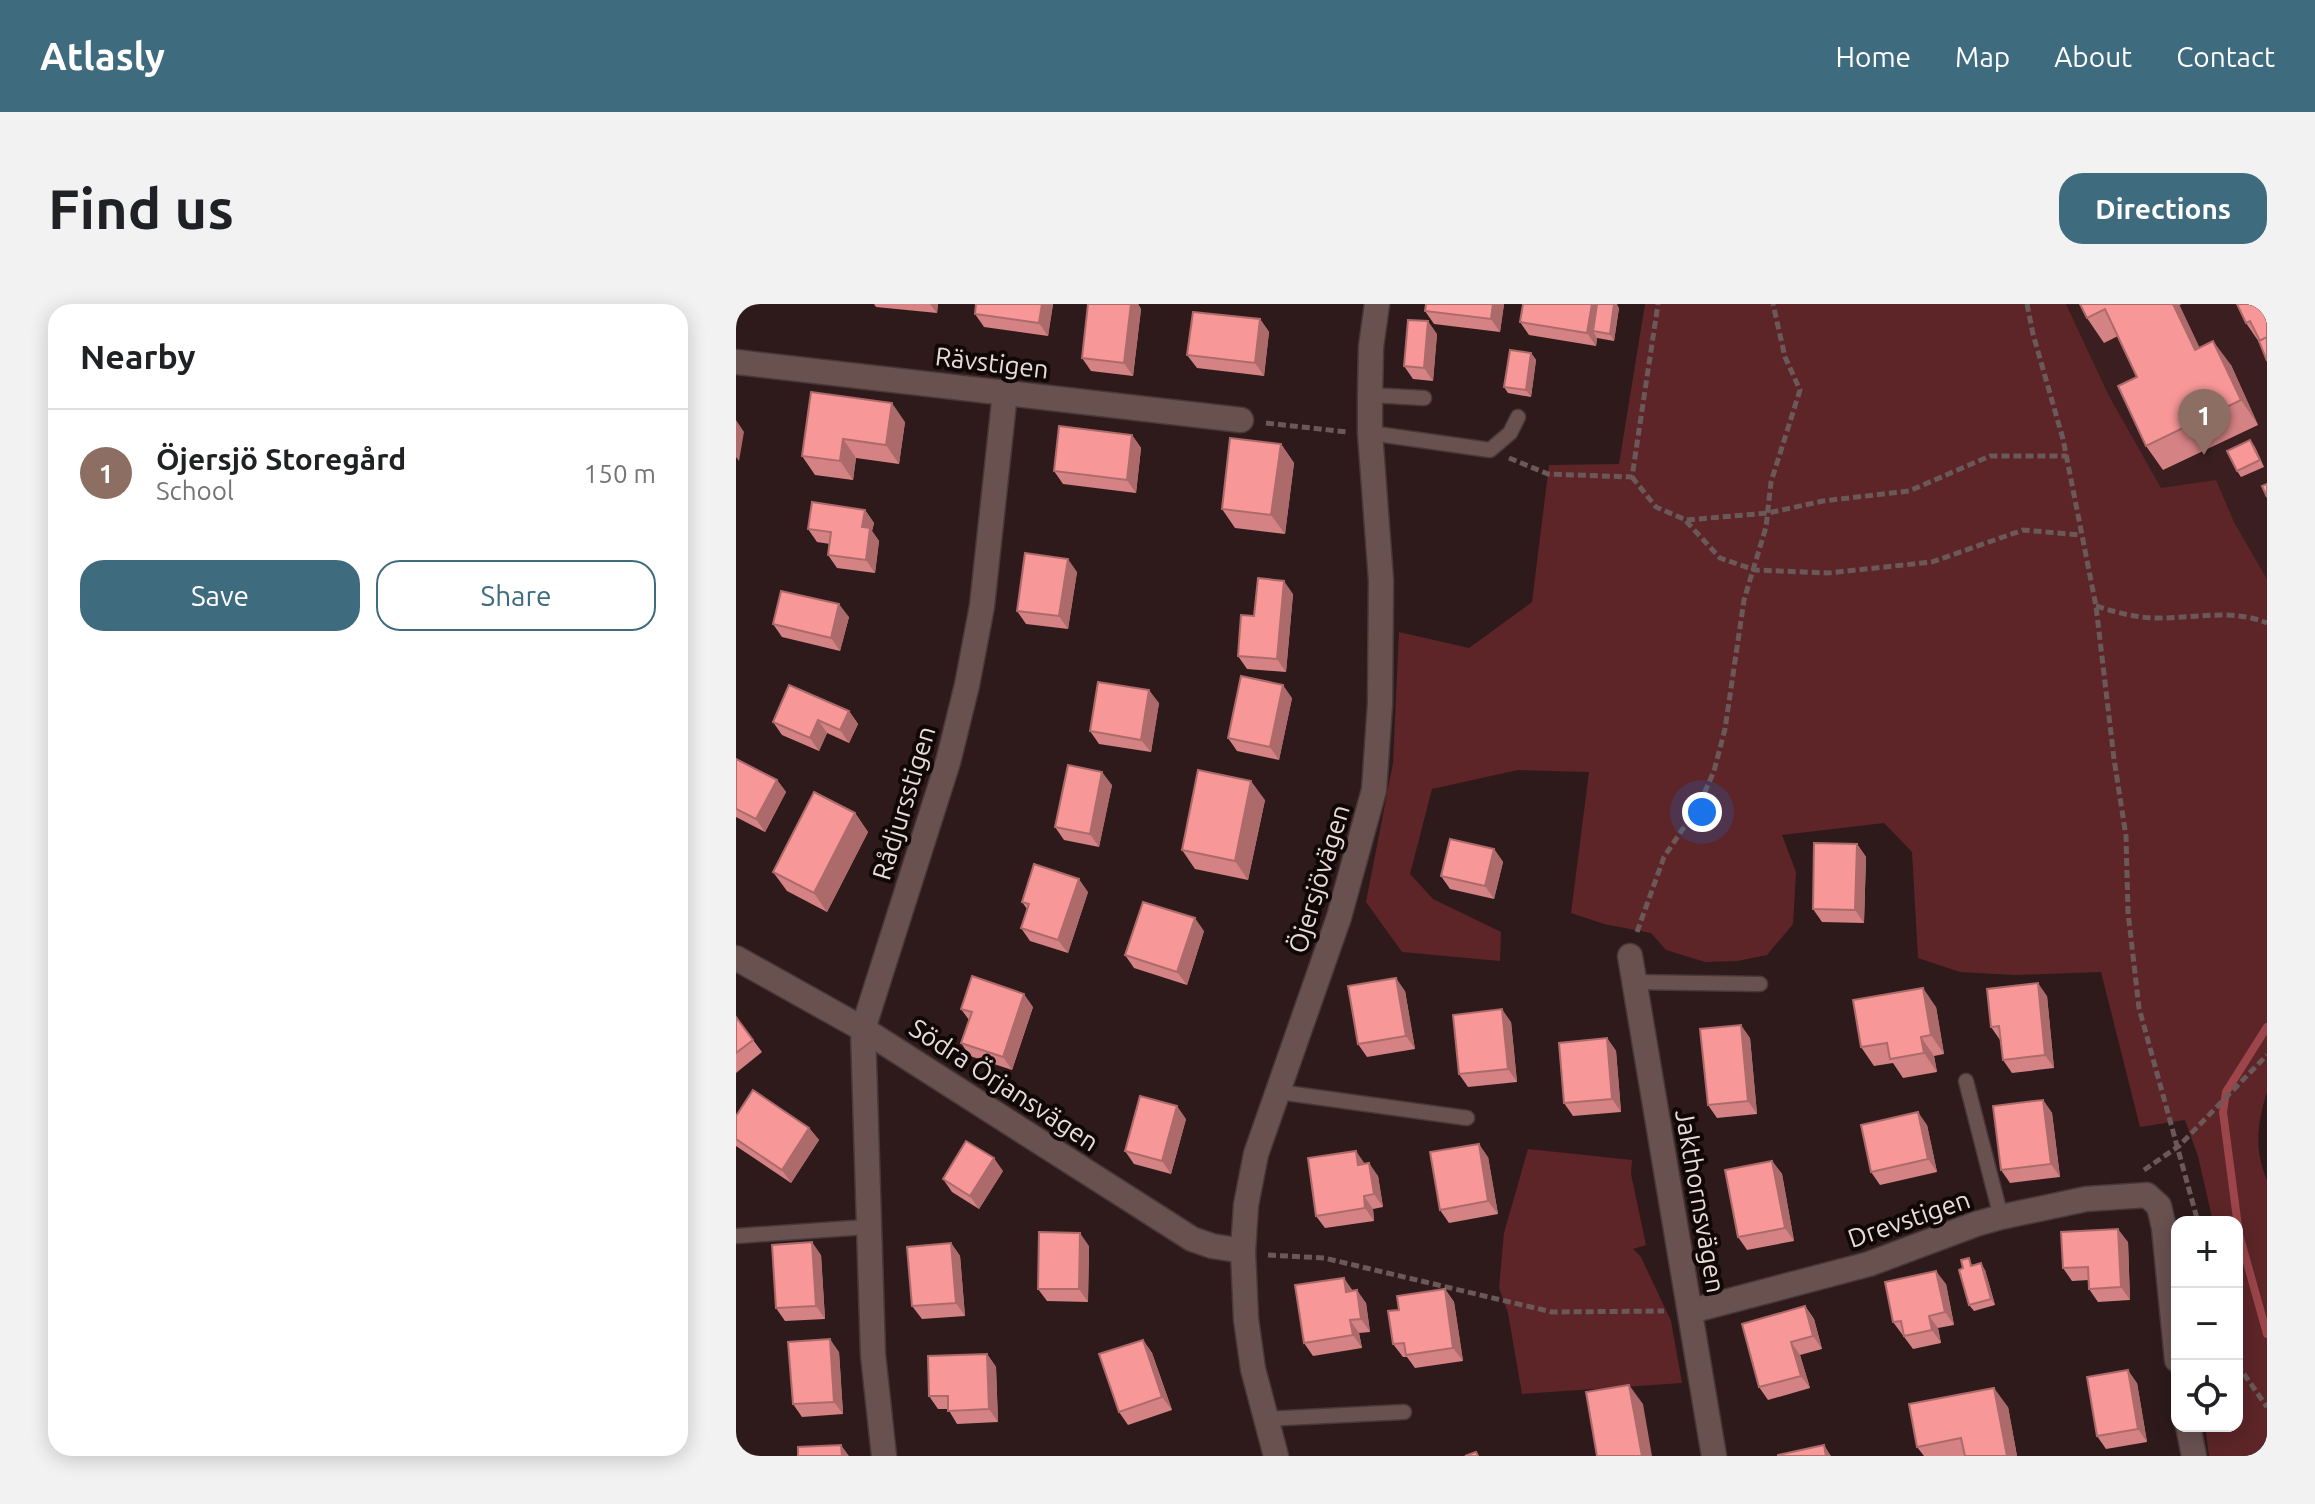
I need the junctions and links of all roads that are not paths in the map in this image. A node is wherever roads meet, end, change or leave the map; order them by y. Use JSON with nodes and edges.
{"nodes":[{"id":1,"x":1377,"y":304,"type":"edge"},
{"id":2,"x":736,"y":362,"type":"edge"},
{"id":3,"x":1005,"y":393,"type":"junction"},
{"id":4,"x":1370,"y":395,"type":"junction"},
{"id":5,"x":1424,"y":398,"type":"dead end"},
{"id":6,"x":1518,"y":417,"type":"dead end"},
{"id":7,"x":1241,"y":420,"type":"road end"},
{"id":8,"x":1370,"y":433,"type":"junction"},
{"id":9,"x":1630,"y":956,"type":"road end"},
{"id":10,"x":736,"y":958,"type":"edge"},
{"id":11,"x":1634,"y":982,"type":"junction"},
{"id":12,"x":1760,"y":984,"type":"dead end"},
{"id":13,"x":863,"y":1029,"type":"junction"},
{"id":14,"x":1966,"y":1081,"type":"dead end"},
{"id":15,"x":1279,"y":1092,"type":"junction"},
{"id":16,"x":1467,"y":1118,"type":"dead end"},
{"id":17,"x":2001,"y":1217,"type":"junction"},
{"id":18,"x":867,"y":1227,"type":"junction"},
{"id":19,"x":736,"y":1236,"type":"edge"},
{"id":20,"x":1243,"y":1251,"type":"junction"},
{"id":21,"x":2171,"y":1299,"type":"edge"},
{"id":22,"x":1691,"y":1311,"type":"junction"},
{"id":23,"x":1404,"y":1412,"type":"dead end"},
{"id":24,"x":1265,"y":1419,"type":"junction"},
{"id":25,"x":2189,"y":1432,"type":"edge"},
{"id":26,"x":884,"y":1456,"type":"edge"},
{"id":27,"x":1276,"y":1456,"type":"edge"},
{"id":28,"x":1714,"y":1456,"type":"edge"},
{"id":29,"x":2194,"y":1456,"type":"edge"}],
"edges":[{"from":1,"to":4,"type":"street","name":"Öjersjövägen"},
{"from":2,"to":3,"type":"street","name":"Rävstigen"},
{"from":3,"to":7,"type":"street","name":"Rävstigen"},
{"from":3,"to":13,"type":"street","name":"Rådjursstigen"},
{"from":4,"to":5,"type":"lane"},
{"from":4,"to":8,"type":"street","name":"Öjersjövägen"},
{"from":6,"to":8,"type":"lane"},
{"from":8,"to":15,"type":"street","name":"Öjersjövägen"},
{"from":9,"to":11,"type":"street","name":"Jakthornsvägen"},
{"from":10,"to":13,"type":"street","name":"Södra Örjansvägen"},
{"from":11,"to":12,"type":"lane"},
{"from":11,"to":22,"type":"street","name":"Jakthornsvägen"},
{"from":13,"to":18,"type":"street","name":"Rådjursstigen"},
{"from":13,"to":20,"type":"street","name":"Södra Örjansvägen"},
{"from":14,"to":17,"type":"lane"},
{"from":15,"to":16,"type":"lane"},
{"from":15,"to":20,"type":"street","name":"Öjersjövägen"},
{"from":17,"to":21,"type":"street","name":"Drevstigen"},
{"from":17,"to":22,"type":"street","name":"Drevstigen"},
{"from":18,"to":19,"type":"lane"},
{"from":18,"to":26,"type":"street","name":"Rådjursstigen"},
{"from":20,"to":24,"type":"street","name":"Öjersjövägen"},
{"from":22,"to":28,"type":"street","name":"Jakthornsvägen"},
{"from":23,"to":24,"type":"lane"},
{"from":24,"to":27,"type":"street","name":"Öjersjövägen"},
{"from":25,"to":29,"type":"street"}]}
